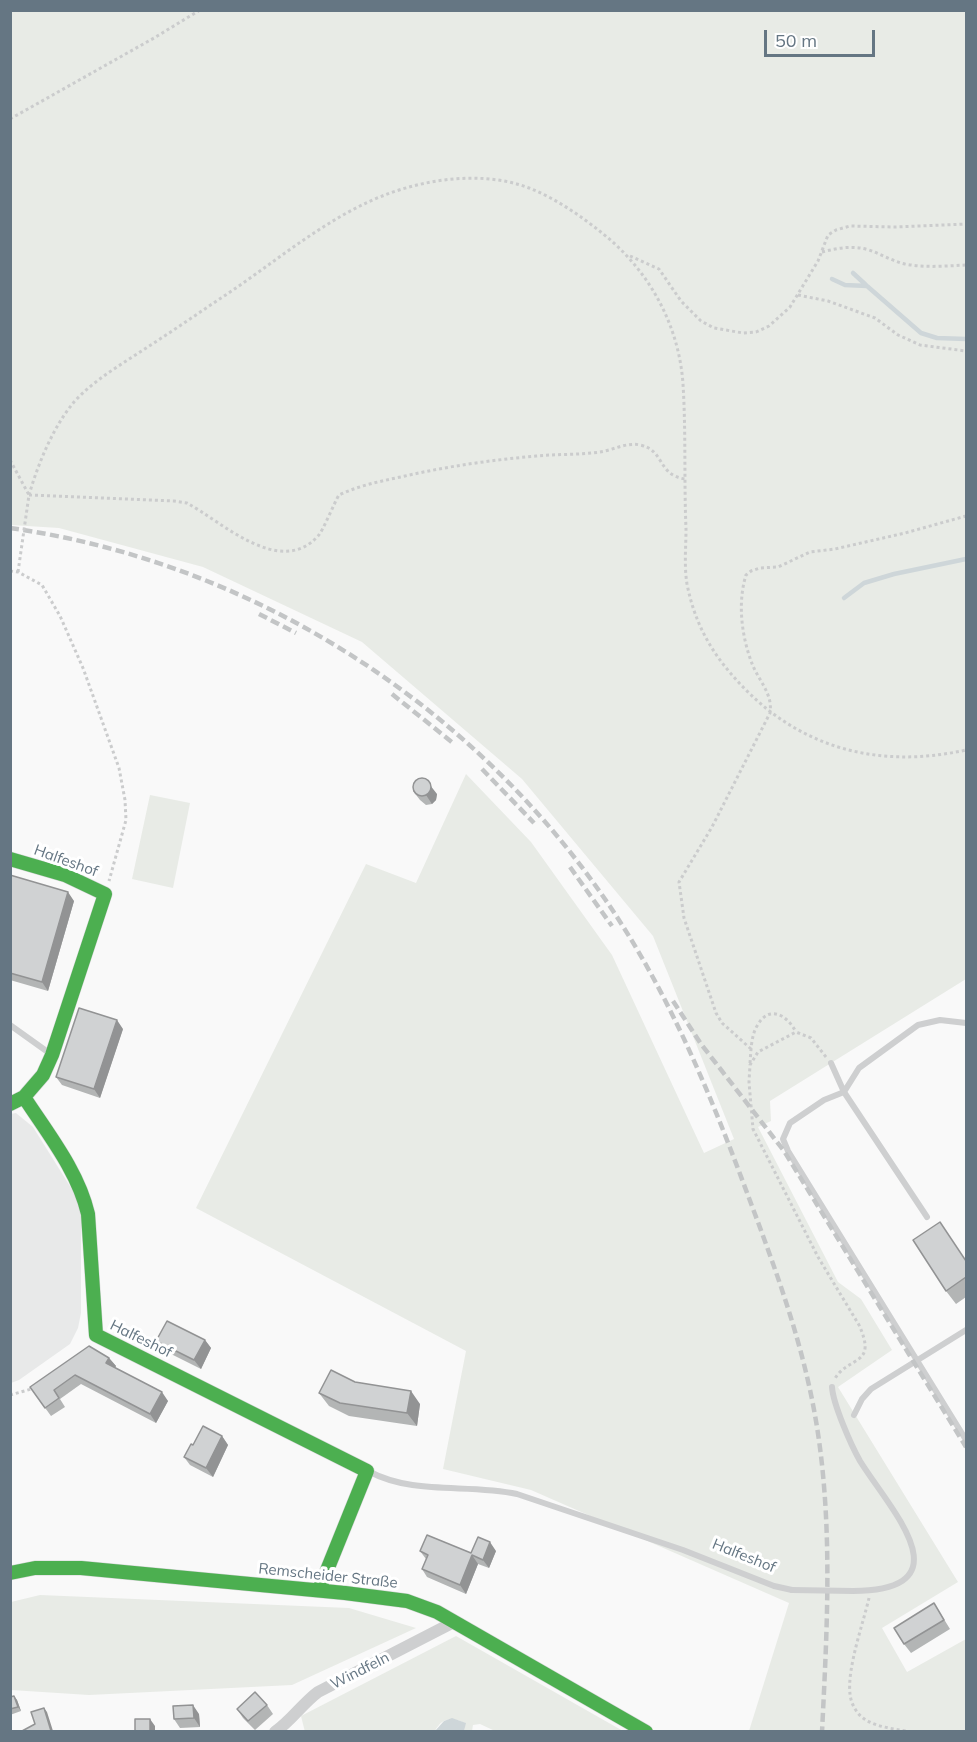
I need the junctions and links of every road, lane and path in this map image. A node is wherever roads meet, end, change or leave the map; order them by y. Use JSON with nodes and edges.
{"nodes":[{"id":1,"x":200,"y":10,"type":"edge"},
{"id":2,"x":10,"y":119,"type":"edge"},
{"id":3,"x":966,"y":224,"type":"edge"},
{"id":4,"x":822,"y":252,"type":"junction"},
{"id":5,"x":628,"y":255,"type":"junction"},
{"id":6,"x":966,"y":265,"type":"edge"},
{"id":7,"x":798,"y":295,"type":"junction"},
{"id":8,"x":966,"y":351,"type":"edge"},
{"id":9,"x":10,"y":460,"type":"edge"},
{"id":10,"x":685,"y":478,"type":"junction"},
{"id":11,"x":29,"y":495,"type":"junction"},
{"id":12,"x":966,"y":516,"type":"edge"},
{"id":13,"x":10,"y":571,"type":"edge"},
{"id":14,"x":18,"y":572,"type":"junction"},
{"id":15,"x":770,"y":713,"type":"junction"},
{"id":16,"x":966,"y":750,"type":"edge"},
{"id":17,"x":10,"y":859,"type":"edge"},
{"id":18,"x":105,"y":894,"type":"junction"},
{"id":19,"x":966,"y":1023,"type":"edge"},
{"id":20,"x":10,"y":1025,"type":"edge"},
{"id":21,"x":796,"y":1032,"type":"dead end"},
{"id":22,"x":752,"y":1049,"type":"junction"},
{"id":23,"x":52,"y":1055,"type":"junction"},
{"id":24,"x":831,"y":1063,"type":"dead end"},
{"id":25,"x":750,"y":1065,"type":"dead end"},
{"id":26,"x":844,"y":1092,"type":"junction"},
{"id":27,"x":24,"y":1097,"type":"junction"},
{"id":28,"x":10,"y":1104,"type":"edge"},
{"id":29,"x":927,"y":1217,"type":"dead end"},
{"id":30,"x":966,"y":1330,"type":"edge"},
{"id":31,"x":917,"y":1360,"type":"junction"},
{"id":32,"x":42,"y":1383,"type":"edge"},
{"id":33,"x":832,"y":1387,"type":"dead end"},
{"id":34,"x":10,"y":1395,"type":"edge"},
{"id":35,"x":854,"y":1415,"type":"dead end"},
{"id":36,"x":966,"y":1440,"type":"edge"},
{"id":37,"x":367,"y":1471,"type":"junction"},
{"id":38,"x":10,"y":1573,"type":"edge"},
{"id":39,"x":319,"y":1590,"type":"junction"},
{"id":40,"x":871,"y":1590,"type":"junction"},
{"id":41,"x":454,"y":1622,"type":"junction"},
{"id":42,"x":275,"y":1731,"type":"edge"},
{"id":43,"x":646,"y":1731,"type":"edge"},
{"id":44,"x":911,"y":1731,"type":"edge"}],
"edges":[{"from":1,"to":2,"type":"path"},
{"from":3,"to":4,"type":"path"},
{"from":4,"to":6,"type":"path"},
{"from":4,"to":7,"type":"path"},
{"from":5,"to":7,"type":"path"},
{"from":5,"to":10,"type":"path"},
{"from":5,"to":11,"type":"path"},
{"from":7,"to":8,"type":"path"},
{"from":9,"to":11,"type":"path"},
{"from":10,"to":11,"type":"path"},
{"from":10,"to":15,"type":"path"},
{"from":11,"to":14,"type":"path","bridge":true},
{"from":12,"to":15,"type":"path"},
{"from":13,"to":14,"type":"path"},
{"from":14,"to":18,"type":"path"},
{"from":15,"to":16,"type":"path"},
{"from":15,"to":22,"type":"path"},
{"from":17,"to":18,"type":"street","name":"Halfeshof"},
{"from":18,"to":23,"type":"street","name":"Halfeshof"},
{"from":19,"to":26,"type":"lane"},
{"from":20,"to":23,"type":"lane"},
{"from":21,"to":22,"type":"path"},
{"from":22,"to":25,"type":"path"},
{"from":23,"to":27,"type":"street","name":"Halfeshof"},
{"from":24,"to":26,"type":"lane"},
{"from":26,"to":29,"type":"lane"},
{"from":26,"to":31,"type":"lane"},
{"from":27,"to":28,"type":"street","name":"Halfeshof"},
{"from":27,"to":37,"type":"street","name":"Halfeshof"},
{"from":30,"to":31,"type":"lane"},
{"from":31,"to":35,"type":"lane"},
{"from":31,"to":36,"type":"lane"},
{"from":32,"to":34,"type":"path"},
{"from":33,"to":40,"type":"lane","name":"Halfeshof"},
{"from":37,"to":39,"type":"street"},
{"from":37,"to":40,"type":"lane","name":"Halfeshof","bridge":true},
{"from":38,"to":39,"type":"street","name":"Remscheider Straße"},
{"from":39,"to":41,"type":"street","name":"Remscheider Straße"},
{"from":40,"to":44,"type":"path"},
{"from":41,"to":42,"type":"street","name":"Windfeln"},
{"from":41,"to":43,"type":"street","name":"Remscheider Straße"}]}
